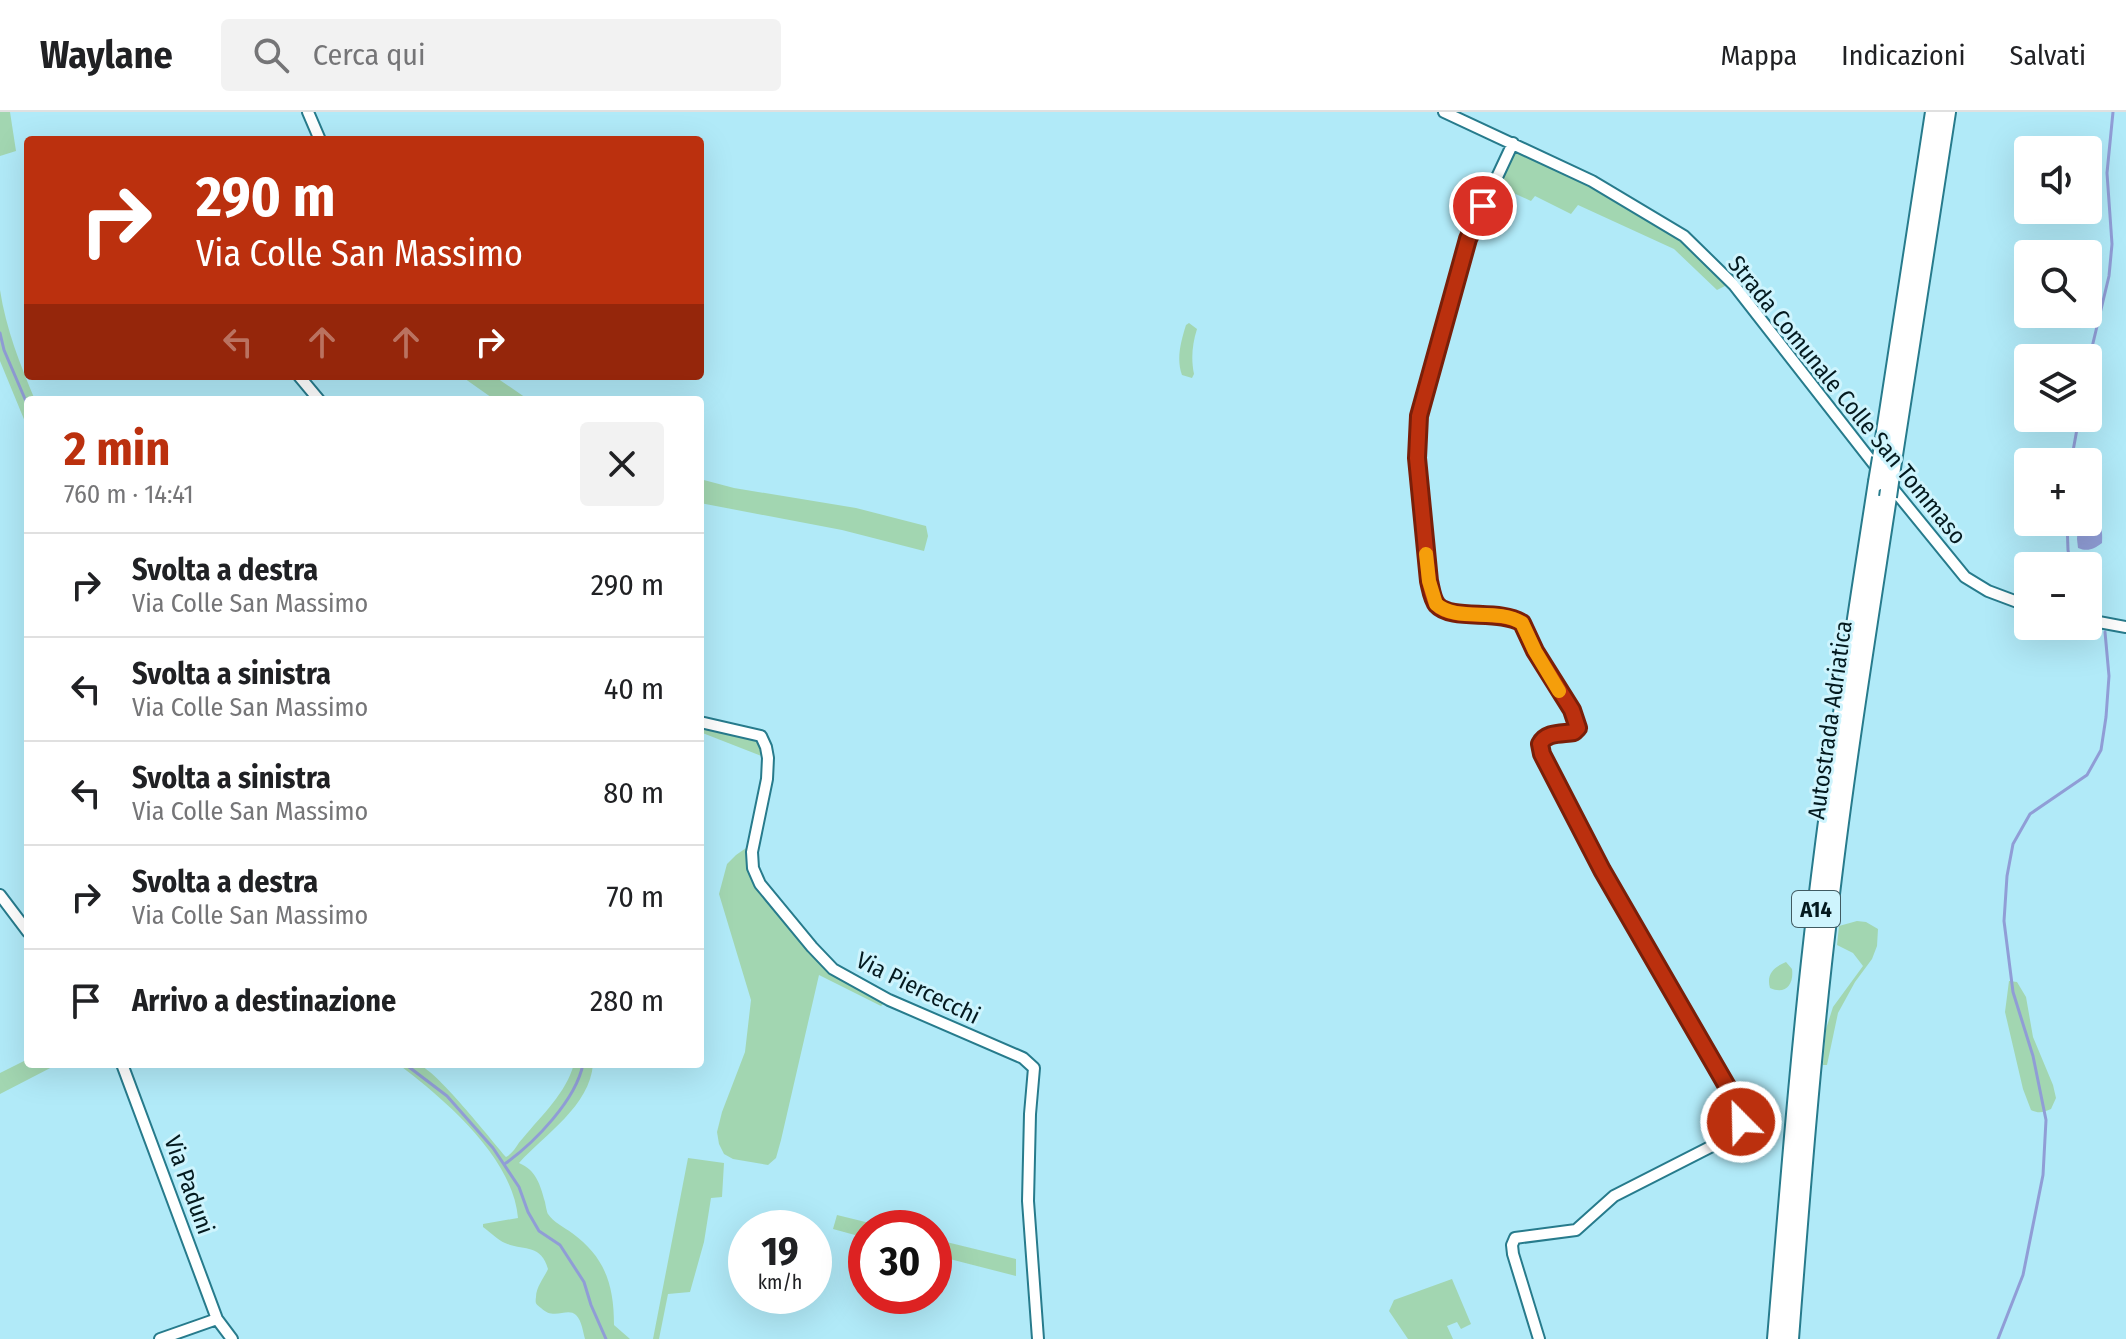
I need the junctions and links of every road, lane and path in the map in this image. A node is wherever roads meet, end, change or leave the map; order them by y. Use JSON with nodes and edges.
{"nodes":[{"id":1,"x":308,"y":112,"type":"edge"},
{"id":2,"x":1444,"y":112,"type":"edge"},
{"id":3,"x":1934,"y":112,"type":"edge"},
{"id":4,"x":1947,"y":112,"type":"edge"},
{"id":5,"x":318,"y":136,"type":"edge"},
{"id":6,"x":1513,"y":143,"type":"junction"},
{"id":7,"x":302,"y":380,"type":"edge"},
{"id":8,"x":316,"y":396,"type":"edge"},
{"id":9,"x":1887,"y":463,"type":"junction"},
{"id":10,"x":2014,"y":601,"type":"edge"},
{"id":11,"x":2102,"y":623,"type":"edge"},
{"id":12,"x":2126,"y":627,"type":"edge"},
{"id":13,"x":704,"y":723,"type":"edge"},
{"id":14,"x":0,"y":895,"type":"edge"},
{"id":15,"x":24,"y":927,"type":"edge"},
{"id":16,"x":123,"y":1068,"type":"edge"},
{"id":17,"x":217,"y":1319,"type":"junction"},
{"id":18,"x":160,"y":1339,"type":"edge"},
{"id":19,"x":232,"y":1339,"type":"edge"},
{"id":20,"x":1038,"y":1339,"type":"edge"},
{"id":21,"x":1539,"y":1339,"type":"edge"},
{"id":22,"x":1776,"y":1339,"type":"edge"},
{"id":23,"x":1790,"y":1339,"type":"edge"}],
"edges":[{"from":1,"to":5,"type":"street"},
{"from":2,"to":6,"type":"street","name":"Strada Comunale Colle San Tommaso"},
{"from":3,"to":9,"type":"highway","name":"Autostrada Adriatica","number":"A14"},
{"from":4,"to":9,"type":"highway","name":"Autostrada Adriatica","number":"A14"},
{"from":6,"to":10,"type":"street","name":"Strada Comunale Colle San Tommaso"},
{"from":6,"to":21,"type":"street"},
{"from":7,"to":8,"type":"street"},
{"from":9,"to":22,"type":"highway","name":"Autostrada Adriatica","number":"A14","bridge":true},
{"from":9,"to":23,"type":"highway","name":"Autostrada Adriatica","number":"A14","bridge":true},
{"from":11,"to":12,"type":"street"},
{"from":13,"to":20,"type":"street","name":"Via Piercecchi"},
{"from":14,"to":15,"type":"street"},
{"from":16,"to":17,"type":"street","name":"Via Paduni"},
{"from":17,"to":18,"type":"street"},
{"from":17,"to":19,"type":"street","name":"Via Paduni"}]}
